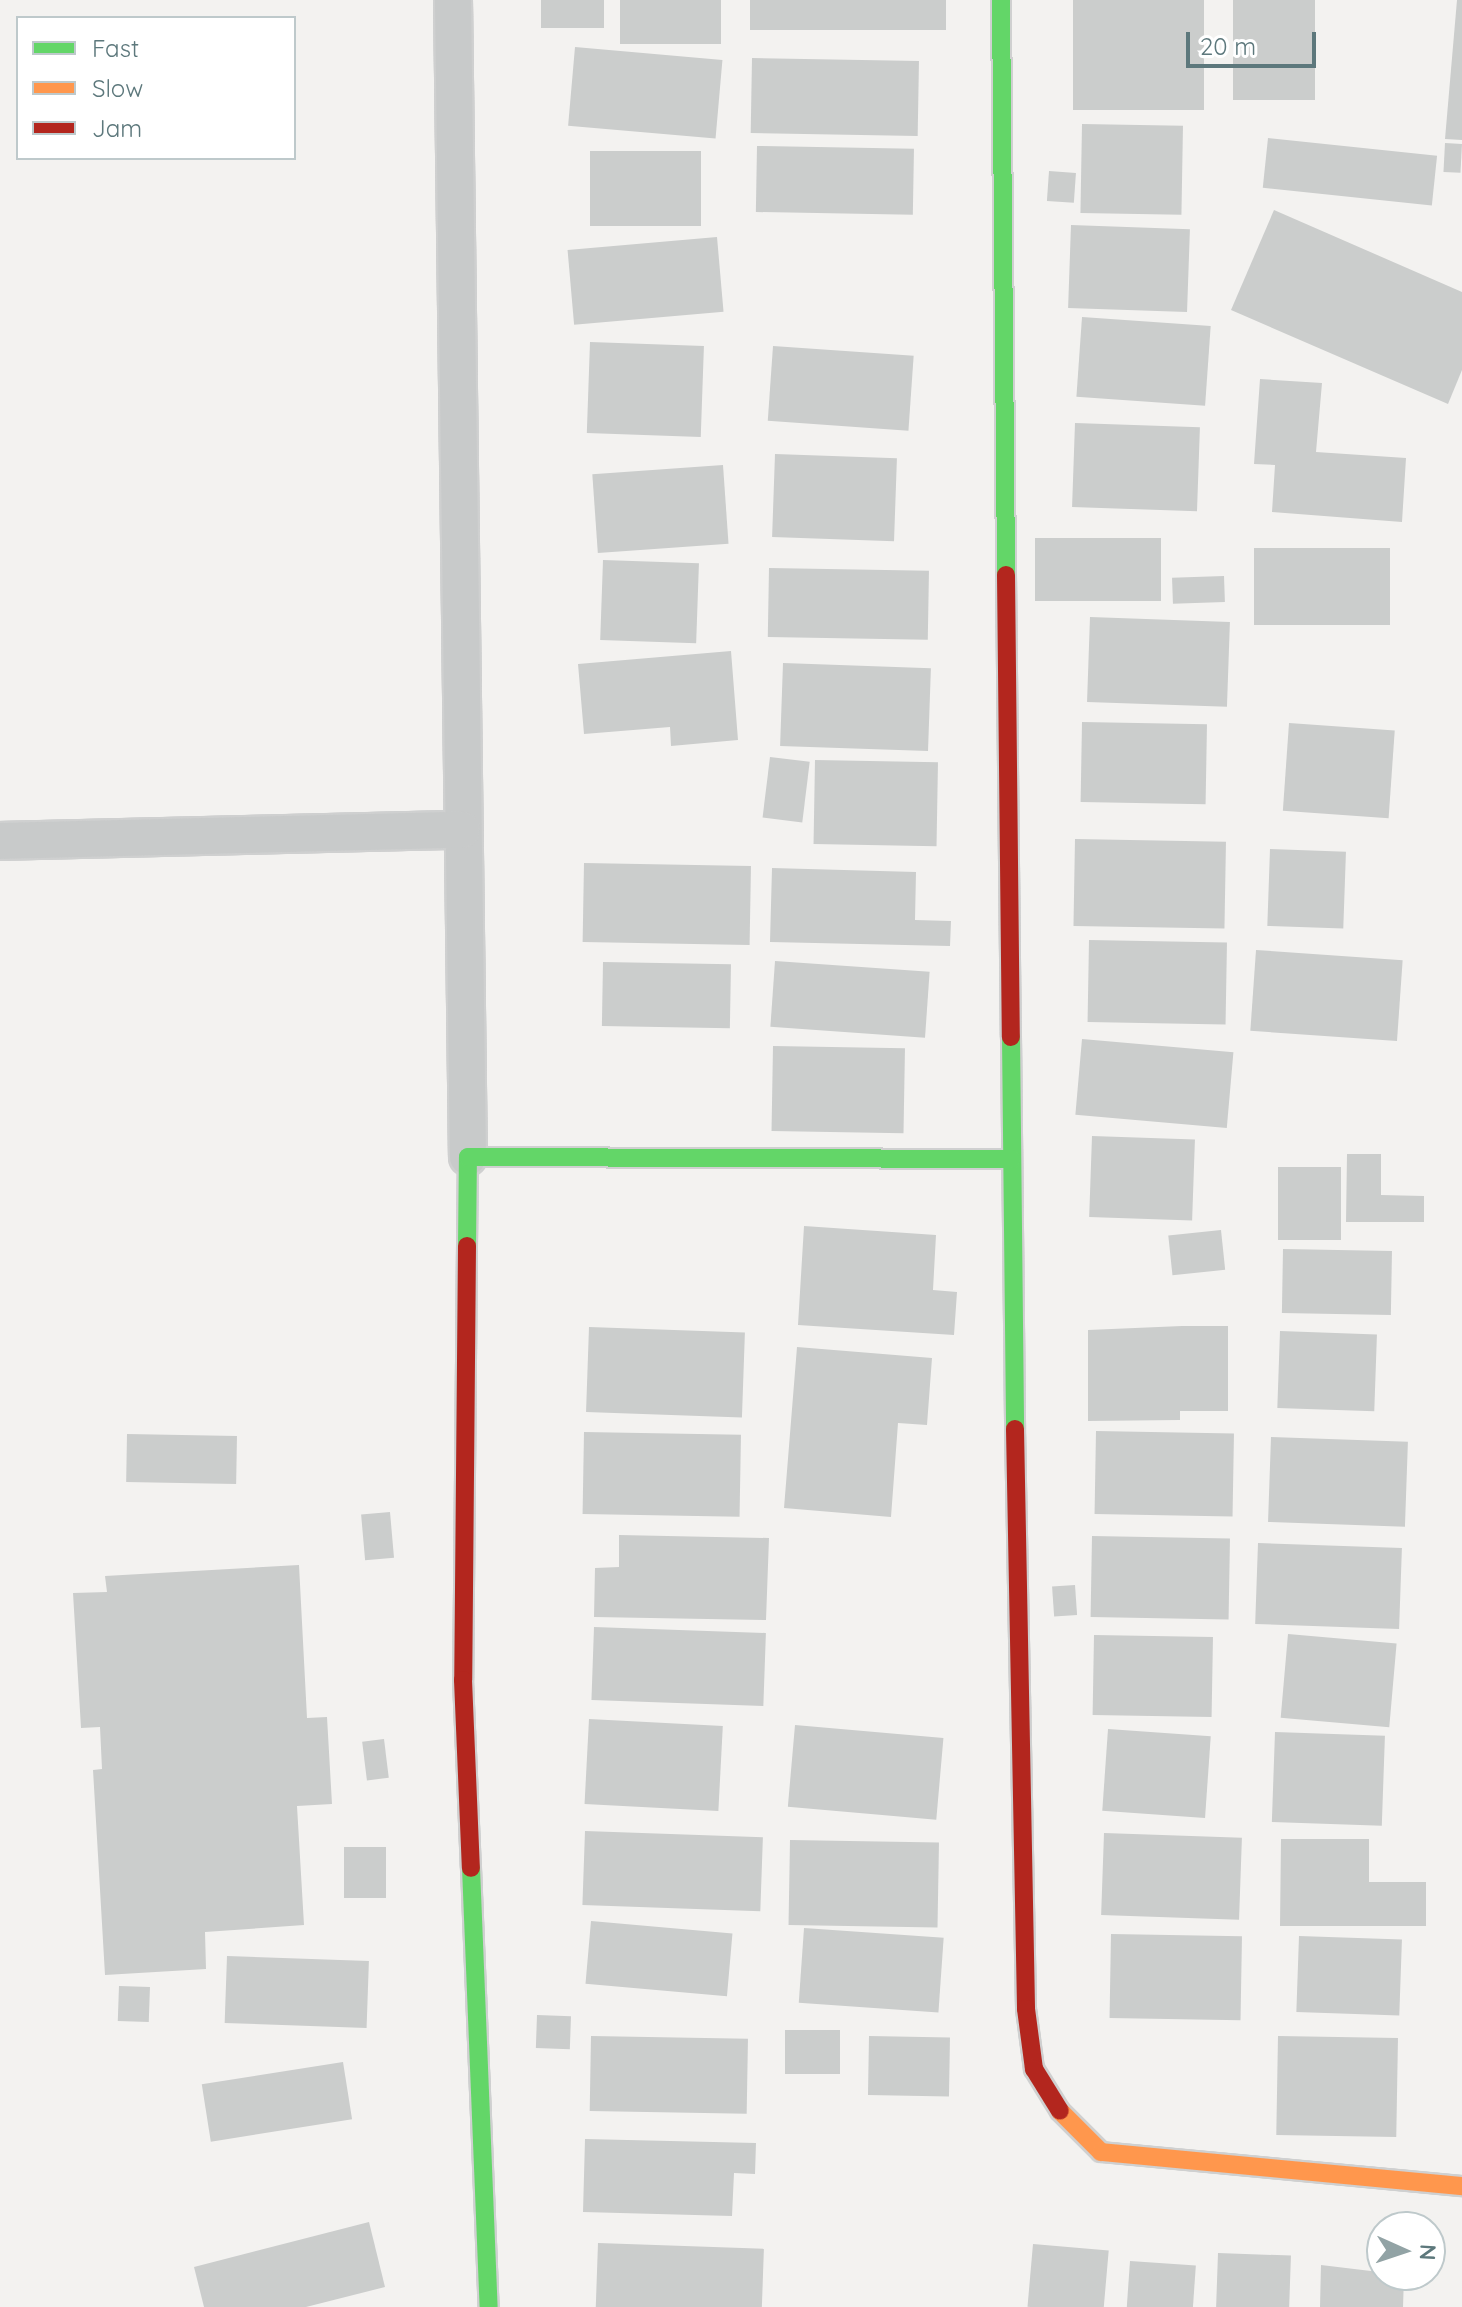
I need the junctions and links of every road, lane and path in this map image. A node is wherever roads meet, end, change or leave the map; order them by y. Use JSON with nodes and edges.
{"nodes":[{"id":1,"x":453,"y":0,"type":"edge"},
{"id":2,"x":1001,"y":0,"type":"edge"},
{"id":3,"x":462,"y":830,"type":"junction"},
{"id":4,"x":0,"y":841,"type":"edge"},
{"id":5,"x":468,"y":1157,"type":"junction"},
{"id":6,"x":1012,"y":1159,"type":"junction"},
{"id":7,"x":1462,"y":2186,"type":"edge"},
{"id":8,"x":489,"y":2307,"type":"edge"}],
"edges":[{"from":1,"to":3,"type":"street"},
{"from":2,"to":6,"type":"street"},
{"from":3,"to":4,"type":"street"},
{"from":3,"to":5,"type":"street"},
{"from":5,"to":6,"type":"street"},
{"from":5,"to":8,"type":"street"},
{"from":6,"to":7,"type":"street"}]}
